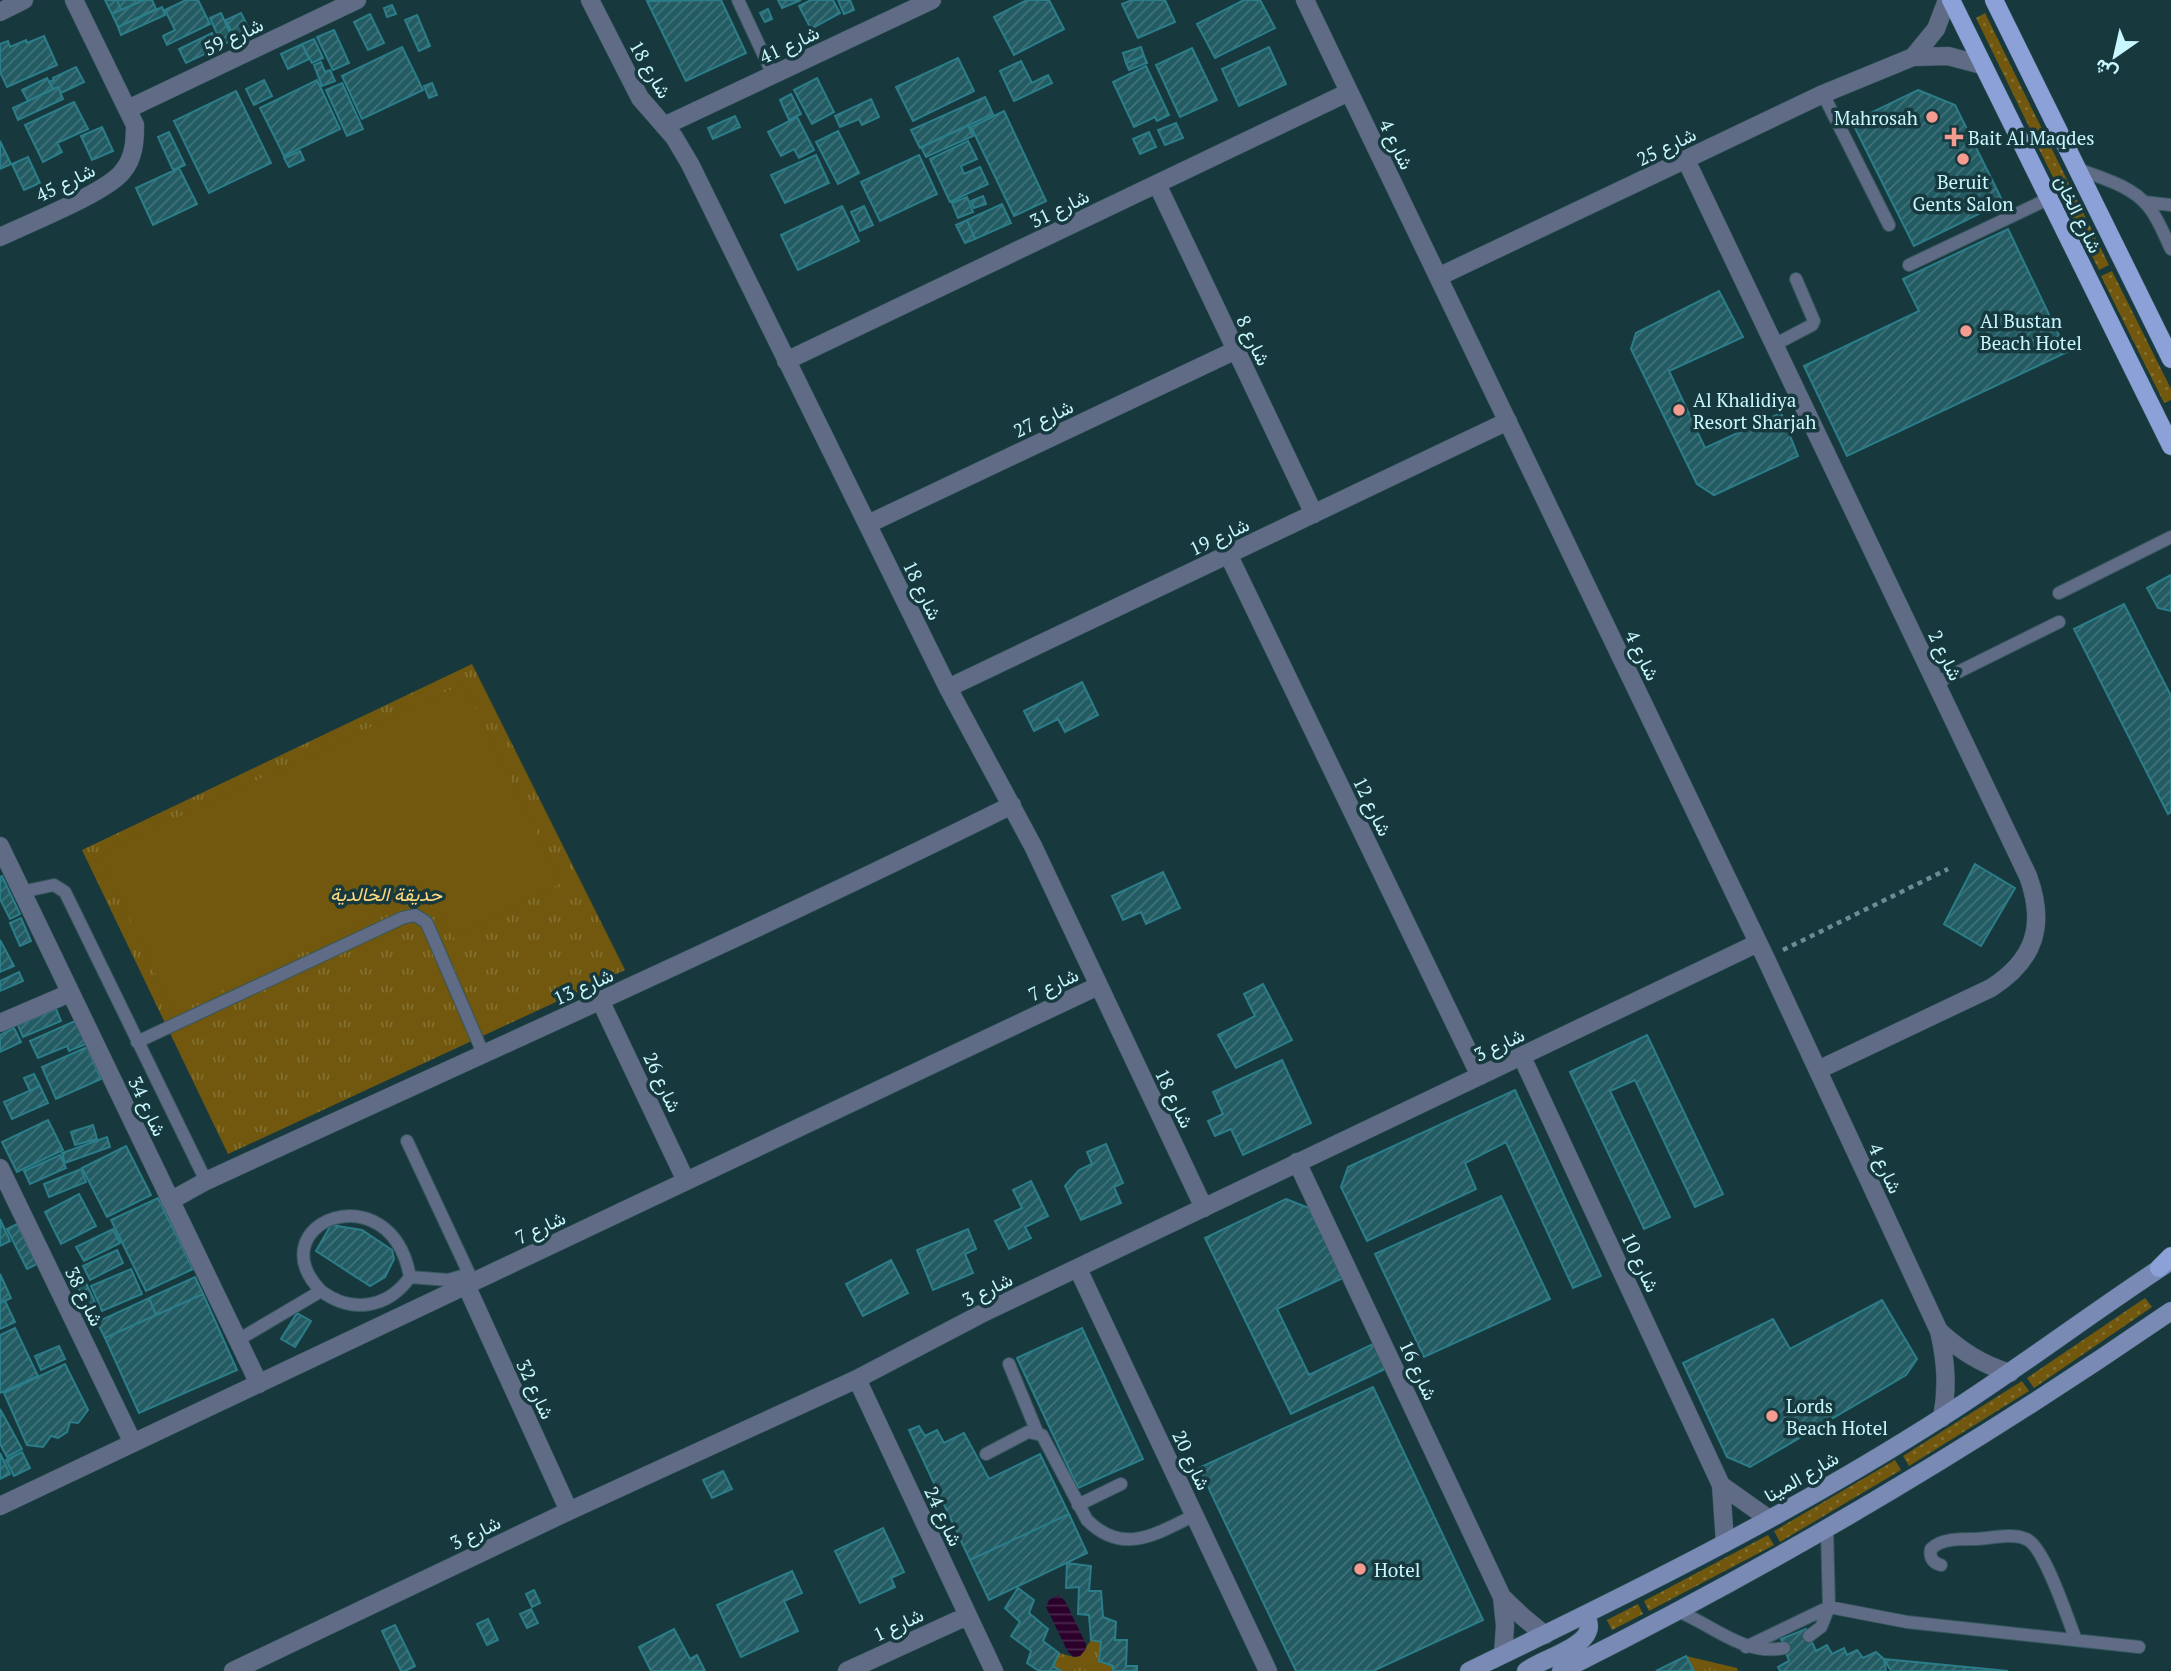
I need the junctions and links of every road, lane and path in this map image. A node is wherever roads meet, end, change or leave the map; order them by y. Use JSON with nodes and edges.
{"nodes":[{"id":1,"x":24,"y":0,"type":"edge"},
{"id":2,"x":74,"y":0,"type":"edge"},
{"id":3,"x":357,"y":0,"type":"edge"},
{"id":4,"x":590,"y":0,"type":"edge"},
{"id":5,"x":738,"y":0,"type":"edge"},
{"id":6,"x":932,"y":0,"type":"edge"},
{"id":7,"x":1305,"y":0,"type":"edge"},
{"id":8,"x":1949,"y":0,"type":"edge"},
{"id":9,"x":1994,"y":0,"type":"edge"},
{"id":10,"x":0,"y":12,"type":"edge"},
{"id":11,"x":1913,"y":57,"type":"junction"},
{"id":12,"x":1982,"y":65,"type":"junction"},
{"id":13,"x":773,"y":75,"type":"junction"},
{"id":14,"x":1349,"y":92,"type":"junction"},
{"id":15,"x":1823,"y":94,"type":"junction"},
{"id":16,"x":128,"y":109,"type":"junction"},
{"id":17,"x":664,"y":126,"type":"junction"},
{"id":18,"x":1686,"y":160,"type":"junction"},
{"id":19,"x":2078,"y":169,"type":"junction"},
{"id":20,"x":1157,"y":184,"type":"junction"},
{"id":21,"x":2048,"y":199,"type":"junction"},
{"id":22,"x":2144,"y":202,"type":"junction"},
{"id":23,"x":2171,"y":205,"type":"edge"},
{"id":24,"x":1889,"y":225,"type":"dead end"},
{"id":25,"x":0,"y":237,"type":"edge"},
{"id":26,"x":2171,"y":249,"type":"edge"},
{"id":27,"x":1909,"y":265,"type":"dead end"},
{"id":28,"x":1438,"y":277,"type":"junction"},
{"id":29,"x":1796,"y":279,"type":"dead end"},
{"id":30,"x":1774,"y":345,"type":"junction"},
{"id":31,"x":1236,"y":350,"type":"junction"},
{"id":32,"x":2171,"y":359,"type":"edge"},
{"id":33,"x":786,"y":361,"type":"junction"},
{"id":34,"x":1507,"y":421,"type":"junction"},
{"id":35,"x":2171,"y":446,"type":"edge"},
{"id":36,"x":1314,"y":514,"type":"junction"},
{"id":37,"x":867,"y":524,"type":"junction"},
{"id":38,"x":2171,"y":537,"type":"edge"},
{"id":39,"x":1228,"y":554,"type":"junction"},
{"id":40,"x":2059,"y":593,"type":"dead end"},
{"id":41,"x":2059,"y":622,"type":"dead end"},
{"id":42,"x":1936,"y":683,"type":"junction"},
{"id":43,"x":948,"y":688,"type":"junction"},
{"id":44,"x":1012,"y":805,"type":"junction"},
{"id":45,"x":0,"y":846,"type":"edge"},
{"id":46,"x":1948,"y":869,"type":"dead end"},
{"id":47,"x":21,"y":892,"type":"junction"},
{"id":48,"x":1762,"y":951,"type":"junction"},
{"id":49,"x":1098,"y":986,"type":"junction"},
{"id":50,"x":70,"y":993,"type":"junction"},
{"id":51,"x":601,"y":1002,"type":"junction"},
{"id":52,"x":0,"y":1023,"type":"edge"},
{"id":53,"x":137,"y":1042,"type":"junction"},
{"id":54,"x":483,"y":1053,"type":"junction"},
{"id":55,"x":1522,"y":1057,"type":"junction"},
{"id":56,"x":1818,"y":1070,"type":"junction"},
{"id":57,"x":1480,"y":1076,"type":"junction"},
{"id":58,"x":407,"y":1141,"type":"dead end"},
{"id":59,"x":1297,"y":1162,"type":"junction"},
{"id":60,"x":0,"y":1168,"type":"edge"},
{"id":61,"x":206,"y":1181,"type":"junction"},
{"id":62,"x":686,"y":1181,"type":"junction"},
{"id":63,"x":170,"y":1201,"type":"junction"},
{"id":64,"x":1204,"y":1208,"type":"junction"},
{"id":65,"x":2167,"y":1262,"type":"edge"},
{"id":66,"x":1078,"y":1269,"type":"junction"},
{"id":67,"x":410,"y":1277,"type":"junction"},
{"id":68,"x":469,"y":1280,"type":"junction"},
{"id":69,"x":321,"y":1291,"type":"junction"},
{"id":70,"x":2171,"y":1312,"type":"edge"},
{"id":71,"x":1939,"y":1331,"type":"junction"},
{"id":72,"x":238,"y":1340,"type":"junction"},
{"id":73,"x":1009,"y":1364,"type":"dead end"},
{"id":74,"x":2010,"y":1373,"type":"junction"},
{"id":75,"x":857,"y":1379,"type":"junction"},
{"id":76,"x":259,"y":1384,"type":"junction"},
{"id":77,"x":1942,"y":1418,"type":"junction"},
{"id":78,"x":1037,"y":1432,"type":"junction"},
{"id":79,"x":133,"y":1443,"type":"junction"},
{"id":80,"x":986,"y":1454,"type":"dead end"},
{"id":81,"x":1121,"y":1484,"type":"dead end"},
{"id":82,"x":1721,"y":1485,"type":"junction"},
{"id":83,"x":1078,"y":1504,"type":"junction"},
{"id":84,"x":0,"y":1506,"type":"edge"},
{"id":85,"x":569,"y":1511,"type":"junction"},
{"id":86,"x":1195,"y":1515,"type":"junction"},
{"id":87,"x":1769,"y":1520,"type":"junction"},
{"id":88,"x":1827,"y":1530,"type":"junction"},
{"id":89,"x":1725,"y":1543,"type":"junction"},
{"id":90,"x":1941,"y":1565,"type":"dead end"},
{"id":91,"x":1502,"y":1597,"type":"junction"},
{"id":92,"x":1829,"y":1607,"type":"junction"},
{"id":93,"x":1680,"y":1612,"type":"junction"},
{"id":94,"x":1586,"y":1615,"type":"junction"},
{"id":95,"x":967,"y":1616,"type":"junction"},
{"id":96,"x":1545,"y":1635,"type":"junction"},
{"id":97,"x":1809,"y":1636,"type":"dead end"},
{"id":98,"x":2076,"y":1640,"type":"junction"},
{"id":99,"x":1746,"y":1647,"type":"junction"},
{"id":100,"x":2139,"y":1647,"type":"dead end"},
{"id":101,"x":1784,"y":1648,"type":"dead end"},
{"id":102,"x":1503,"y":1654,"type":"junction"},
{"id":103,"x":233,"y":1671,"type":"edge"},
{"id":104,"x":847,"y":1671,"type":"edge"},
{"id":105,"x":995,"y":1671,"type":"edge"},
{"id":106,"x":1268,"y":1671,"type":"edge"},
{"id":107,"x":1469,"y":1671,"type":"edge"},
{"id":108,"x":1526,"y":1671,"type":"edge"},
{"id":109,"x":1561,"y":1671,"type":"edge"}],
"edges":[{"from":1,"to":10,"type":"street"},
{"from":2,"to":16,"type":"street","name":"شارع 45"},
{"from":3,"to":16,"type":"street","name":"شارع 59"},
{"from":4,"to":17,"type":"street","name":"شارع 18"},
{"from":5,"to":13,"type":"lane"},
{"from":6,"to":13,"type":"street","name":"شارع 41"},
{"from":7,"to":14,"type":"street","name":"شارع 4"},
{"from":8,"to":11,"type":"street","name":"شارع 25"},
{"from":8,"to":12,"type":"main road","name":"شارع الخان"},
{"from":9,"to":19,"type":"main road","name":"شارع الخان"},
{"from":11,"to":12,"type":"street","name":"شارع 25"},
{"from":11,"to":15,"type":"street","name":"شارع 25"},
{"from":12,"to":21,"type":"main road","name":"شارع الخان"},
{"from":13,"to":17,"type":"street","name":"شارع 41"},
{"from":14,"to":20,"type":"street","name":"شارع 31"},
{"from":14,"to":28,"type":"street","name":"شارع 4"},
{"from":15,"to":18,"type":"street","name":"شارع 25"},
{"from":15,"to":24,"type":"lane"},
{"from":16,"to":25,"type":"street","name":"شارع 45"},
{"from":17,"to":33,"type":"street","name":"شارع 18"},
{"from":18,"to":28,"type":"street","name":"شارع 25"},
{"from":18,"to":30,"type":"street","name":"شارع 2"},
{"from":19,"to":22,"type":"lane"},
{"from":19,"to":32,"type":"main road","name":"شارع الخان"},
{"from":20,"to":31,"type":"street","name":"شارع 8"},
{"from":20,"to":33,"type":"street","name":"شارع 31"},
{"from":21,"to":27,"type":"lane"},
{"from":21,"to":35,"type":"main road","name":"شارع الخان"},
{"from":22,"to":23,"type":"lane"},
{"from":22,"to":26,"type":"lane"},
{"from":28,"to":34,"type":"street","name":"شارع 4"},
{"from":29,"to":30,"type":"lane"},
{"from":30,"to":42,"type":"street","name":"شارع 2"},
{"from":31,"to":36,"type":"street","name":"شارع 8"},
{"from":31,"to":37,"type":"street","name":"شارع 27"},
{"from":33,"to":37,"type":"street","name":"شارع 18"},
{"from":34,"to":36,"type":"street","name":"شارع 19"},
{"from":34,"to":48,"type":"street","name":"شارع 4"},
{"from":36,"to":39,"type":"street","name":"شارع 19"},
{"from":37,"to":43,"type":"street","name":"شارع 18"},
{"from":38,"to":40,"type":"lane"},
{"from":39,"to":43,"type":"street","name":"شارع 19"},
{"from":39,"to":57,"type":"street","name":"شارع 12"},
{"from":41,"to":42,"type":"lane"},
{"from":42,"to":56,"type":"street","name":"شارع 2"},
{"from":43,"to":44,"type":"street","name":"شارع 18"},
{"from":44,"to":49,"type":"street","name":"شارع 18"},
{"from":44,"to":51,"type":"street","name":"شارع 13"},
{"from":45,"to":47,"type":"street","name":"شارع 34"},
{"from":46,"to":48,"type":"path"},
{"from":47,"to":50,"type":"street","name":"شارع 34"},
{"from":47,"to":53,"type":"lane"},
{"from":48,"to":55,"type":"street","name":"شارع 3"},
{"from":48,"to":56,"type":"street","name":"شارع 4"},
{"from":49,"to":62,"type":"street","name":"شارع 7"},
{"from":49,"to":64,"type":"street","name":"شارع 18"},
{"from":50,"to":52,"type":"street"},
{"from":50,"to":63,"type":"street","name":"شارع 34"},
{"from":51,"to":54,"type":"street","name":"شارع 13"},
{"from":51,"to":62,"type":"street","name":"شارع 26"},
{"from":53,"to":54,"type":"lane"},
{"from":53,"to":61,"type":"lane"},
{"from":54,"to":61,"type":"street","name":"شارع 13"},
{"from":55,"to":57,"type":"street","name":"شارع 3"},
{"from":55,"to":82,"type":"street","name":"شارع 10"},
{"from":56,"to":71,"type":"street","name":"شارع 4"},
{"from":57,"to":59,"type":"street","name":"شارع 3"},
{"from":58,"to":68,"type":"lane"},
{"from":59,"to":64,"type":"street","name":"شارع 3"},
{"from":59,"to":91,"type":"street","name":"شارع 16"},
{"from":60,"to":79,"type":"street","name":"شارع 38"},
{"from":61,"to":63,"type":"street","name":"شارع 13"},
{"from":62,"to":68,"type":"street","name":"شارع 7"},
{"from":63,"to":72,"type":"street","name":"شارع 34"},
{"from":64,"to":66,"type":"street","name":"شارع 3"},
{"from":65,"to":74,"type":"main road","name":"شارع المينا"},
{"from":66,"to":75,"type":"street","name":"شارع 3"},
{"from":66,"to":86,"type":"street","name":"شارع 20"},
{"from":67,"to":68,"type":"lane"},
{"from":67,"to":69,"type":"lane"},
{"from":67,"to":69,"type":"lane"},
{"from":68,"to":76,"type":"street","name":"شارع 7"},
{"from":68,"to":85,"type":"street","name":"شارع 32"},
{"from":69,"to":72,"type":"lane"},
{"from":70,"to":88,"type":"main road"},
{"from":71,"to":74,"type":"street","name":"شارع 4"},
{"from":71,"to":77,"type":"street","name":"شارع 4"},
{"from":72,"to":76,"type":"street","name":"شارع 34"},
{"from":73,"to":78,"type":"lane"},
{"from":74,"to":77,"type":"main road","name":"شارع المينا"},
{"from":75,"to":85,"type":"street","name":"شارع 3"},
{"from":75,"to":95,"type":"street","name":"شارع 24"},
{"from":76,"to":79,"type":"street","name":"شارع 7"},
{"from":77,"to":87,"type":"main road","name":"شارع المينا"},
{"from":78,"to":80,"type":"lane"},
{"from":78,"to":83,"type":"lane"},
{"from":79,"to":84,"type":"street","name":"شارع 7"},
{"from":81,"to":83,"type":"lane"},
{"from":82,"to":87,"type":"street","name":"شارع 10"},
{"from":82,"to":89,"type":"street","name":"شارع 10"},
{"from":83,"to":86,"type":"lane"},
{"from":85,"to":103,"type":"street","name":"شارع 3"},
{"from":86,"to":106,"type":"street","name":"شارع 20"},
{"from":87,"to":89,"type":"main road","name":"شارع المينا"},
{"from":88,"to":92,"type":"lane"},
{"from":88,"to":93,"type":"main road"},
{"from":89,"to":94,"type":"main road","name":"شارع المينا"},
{"from":90,"to":98,"type":"lane"},
{"from":91,"to":96,"type":"street","name":"شارع 16"},
{"from":91,"to":102,"type":"street","name":"شارع 16"},
{"from":92,"to":97,"type":"lane"},
{"from":92,"to":98,"type":"lane"},
{"from":92,"to":99,"type":"lane"},
{"from":93,"to":99,"type":"lane"},
{"from":93,"to":109,"type":"main road"},
{"from":94,"to":96,"type":"main road","name":"شارع المينا"},
{"from":94,"to":108,"type":"main road"},
{"from":95,"to":104,"type":"street","name":"شارع 1"},
{"from":95,"to":105,"type":"street","name":"شارع 24"},
{"from":96,"to":102,"type":"main road","name":"شارع المينا"},
{"from":98,"to":100,"type":"lane"},
{"from":99,"to":101,"type":"lane"},
{"from":102,"to":107,"type":"main road","name":"شارع المينا"}]}
